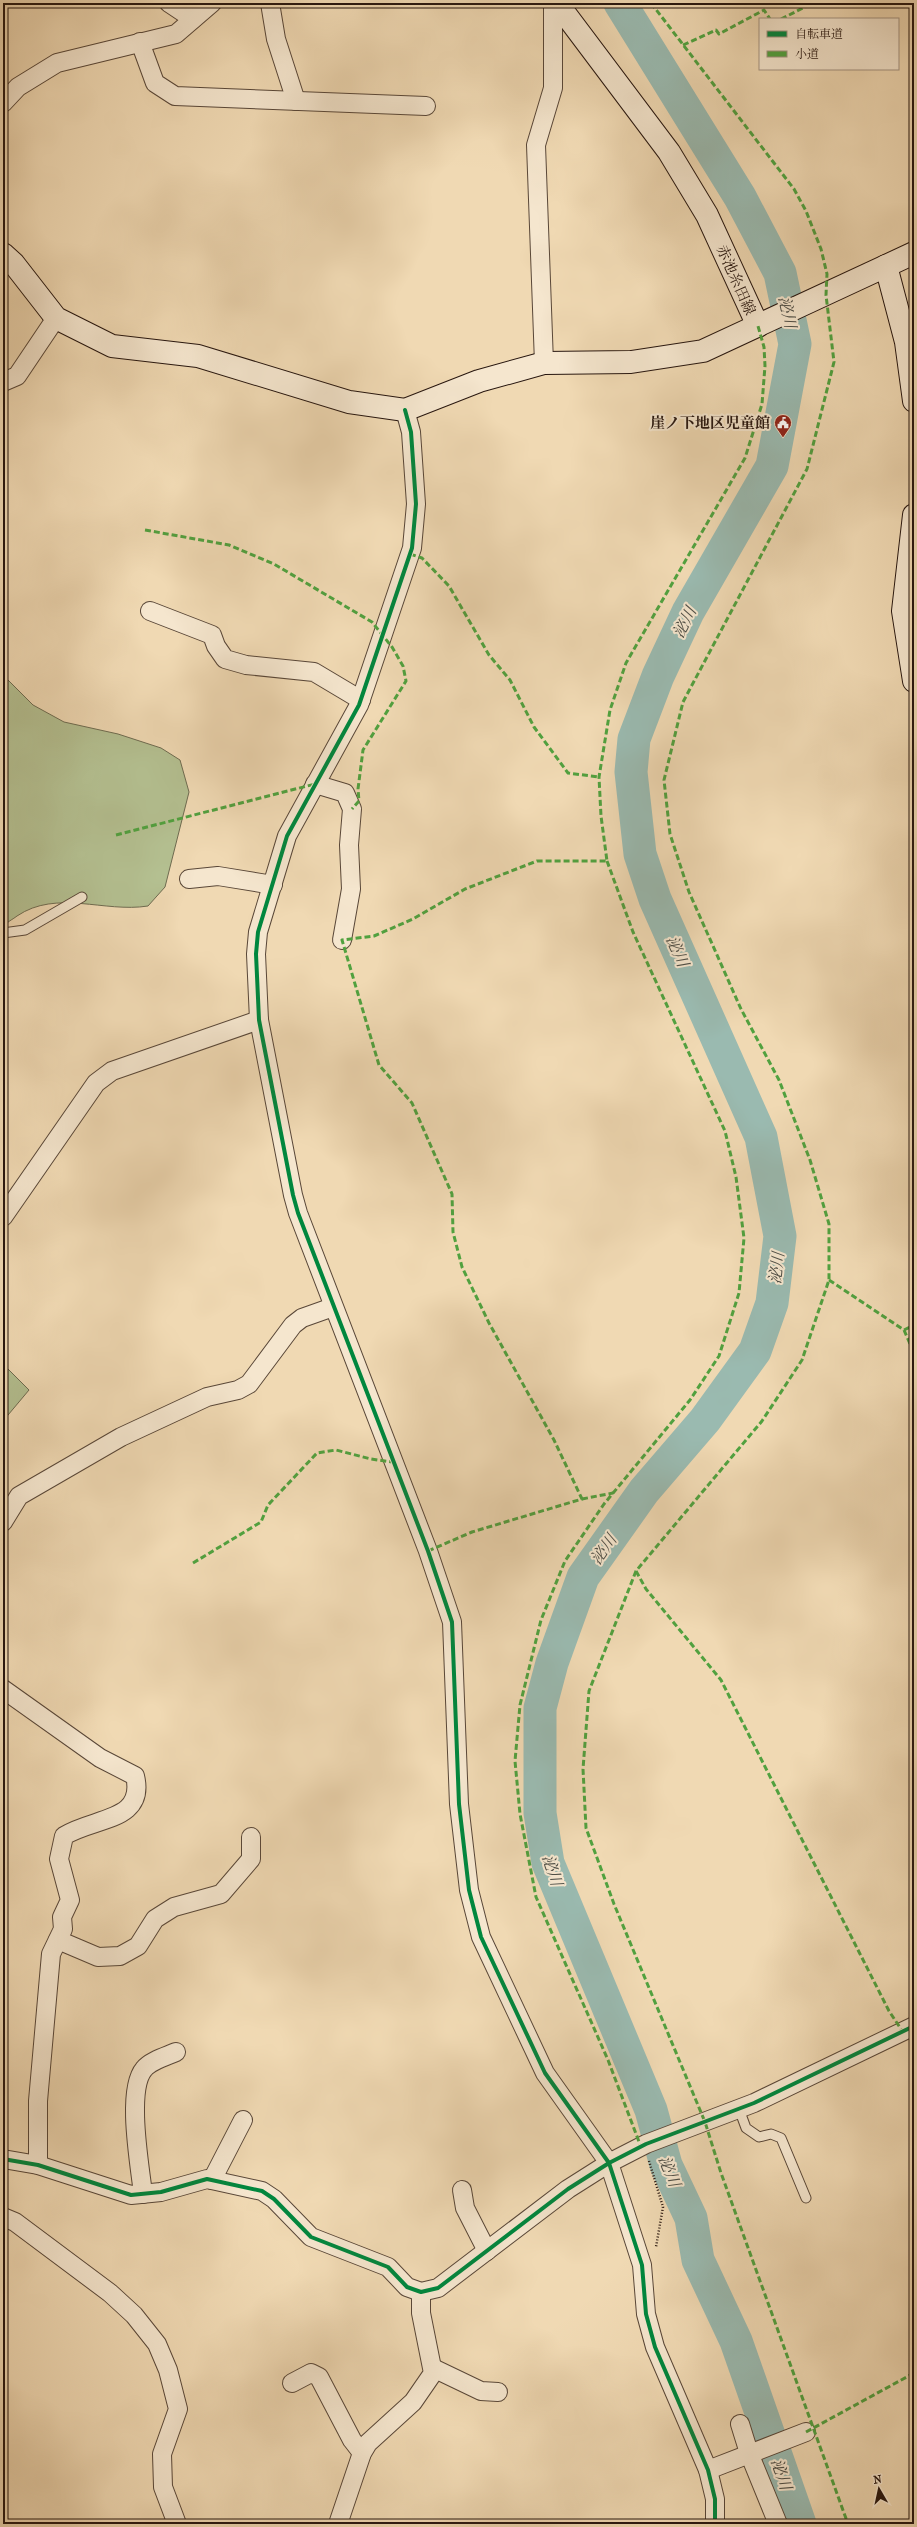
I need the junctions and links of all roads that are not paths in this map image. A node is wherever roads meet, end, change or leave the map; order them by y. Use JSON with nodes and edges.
{"nodes":[{"id":1,"x":169,"y":3,"type":"edge"},
{"id":2,"x":212,"y":3,"type":"edge"},
{"id":3,"x":270,"y":3,"type":"edge"},
{"id":4,"x":553,"y":3,"type":"edge"},
{"id":5,"x":557,"y":3,"type":"edge"},
{"id":6,"x":193,"y":19,"type":"junction"},
{"id":7,"x":140,"y":42,"type":"junction"},
{"id":8,"x":296,"y":101,"type":"junction"},
{"id":9,"x":3,"y":102,"type":"edge"},
{"id":10,"x":426,"y":106,"type":"dead end"},
{"id":11,"x":914,"y":253,"type":"edge"},
{"id":12,"x":3,"y":254,"type":"edge"},
{"id":13,"x":886,"y":266,"type":"junction"},
{"id":14,"x":56,"y":318,"type":"junction"},
{"id":15,"x":763,"y":324,"type":"junction"},
{"id":16,"x":544,"y":363,"type":"junction"},
{"id":17,"x":3,"y":382,"type":"edge"},
{"id":18,"x":914,"y":402,"type":"edge"},
{"id":19,"x":405,"y":410,"type":"junction"},
{"id":20,"x":914,"y":515,"type":"edge"},
{"id":21,"x":150,"y":611,"type":"dead end"},
{"id":22,"x":914,"y":681,"type":"edge"},
{"id":23,"x":361,"y":700,"type":"junction"},
{"id":24,"x":315,"y":784,"type":"junction"},
{"id":25,"x":190,"y":879,"type":"dead end"},
{"id":26,"x":272,"y":885,"type":"junction"},
{"id":27,"x":82,"y":897,"type":"dead end"},
{"id":28,"x":3,"y":934,"type":"edge"},
{"id":29,"x":342,"y":940,"type":"dead end"},
{"id":30,"x":259,"y":1020,"type":"junction"},
{"id":31,"x":3,"y":1217,"type":"edge"},
{"id":32,"x":333,"y":1307,"type":"junction"},
{"id":33,"x":3,"y":1522,"type":"edge"},
{"id":34,"x":3,"y":1689,"type":"edge"},
{"id":35,"x":251,"y":1837,"type":"dead end"},
{"id":36,"x":58,"y":1940,"type":"junction"},
{"id":37,"x":914,"y":2026,"type":"edge"},
{"id":38,"x":176,"y":2052,"type":"dead end"},
{"id":39,"x":739,"y":2109,"type":"junction"},
{"id":40,"x":243,"y":2120,"type":"dead end"},
{"id":41,"x":3,"y":2159,"type":"edge"},
{"id":42,"x":609,"y":2163,"type":"junction"},
{"id":43,"x":38,"y":2165,"type":"junction"},
{"id":44,"x":212,"y":2180,"type":"junction"},
{"id":45,"x":462,"y":2190,"type":"dead end"},
{"id":46,"x":143,"y":2194,"type":"junction"},
{"id":47,"x":806,"y":2198,"type":"dead end"},
{"id":48,"x":3,"y":2217,"type":"edge"},
{"id":49,"x":487,"y":2251,"type":"junction"},
{"id":50,"x":420,"y":2292,"type":"junction"},
{"id":51,"x":433,"y":2368,"type":"junction"},
{"id":52,"x":292,"y":2383,"type":"dead end"},
{"id":53,"x":498,"y":2392,"type":"dead end"},
{"id":54,"x":740,"y":2424,"type":"dead end"},
{"id":55,"x":806,"y":2432,"type":"dead end"},
{"id":56,"x":752,"y":2451,"type":"junction"},
{"id":57,"x":362,"y":2453,"type":"junction"},
{"id":58,"x":708,"y":2470,"type":"junction"},
{"id":59,"x":177,"y":2524,"type":"edge"},
{"id":60,"x":338,"y":2524,"type":"edge"},
{"id":61,"x":715,"y":2524,"type":"edge"},
{"id":62,"x":778,"y":2524,"type":"edge"}],
"edges":[{"from":1,"to":6,"type":"street"},
{"from":2,"to":6,"type":"street"},
{"from":3,"to":8,"type":"street"},
{"from":4,"to":16,"type":"street"},
{"from":5,"to":15,"type":"street","name":"赤池糸田線"},
{"from":6,"to":7,"type":"street"},
{"from":7,"to":8,"type":"street"},
{"from":7,"to":9,"type":"street"},
{"from":8,"to":10,"type":"street"},
{"from":11,"to":13,"type":"street","name":"赤池糸田線"},
{"from":12,"to":14,"type":"street"},
{"from":13,"to":15,"type":"street","name":"赤池糸田線"},
{"from":13,"to":18,"type":"street"},
{"from":14,"to":17,"type":"street"},
{"from":14,"to":19,"type":"street"},
{"from":15,"to":16,"type":"street"},
{"from":16,"to":19,"type":"street"},
{"from":19,"to":23,"type":"street"},
{"from":20,"to":22,"type":"street"},
{"from":21,"to":23,"type":"street"},
{"from":23,"to":24,"type":"street"},
{"from":24,"to":26,"type":"street"},
{"from":24,"to":29,"type":"street"},
{"from":25,"to":26,"type":"street"},
{"from":26,"to":30,"type":"street"},
{"from":27,"to":28,"type":"lane"},
{"from":30,"to":31,"type":"street"},
{"from":30,"to":32,"type":"street"},
{"from":32,"to":33,"type":"street"},
{"from":32,"to":42,"type":"street"},
{"from":34,"to":36,"type":"street"},
{"from":35,"to":36,"type":"street"},
{"from":36,"to":43,"type":"street"},
{"from":37,"to":39,"type":"street"},
{"from":38,"to":46,"type":"street"},
{"from":39,"to":42,"type":"street"},
{"from":39,"to":47,"type":"lane"},
{"from":40,"to":44,"type":"street"},
{"from":41,"to":43,"type":"street"},
{"from":42,"to":49,"type":"street"},
{"from":42,"to":58,"type":"street"},
{"from":43,"to":46,"type":"street"},
{"from":44,"to":46,"type":"street"},
{"from":44,"to":50,"type":"street"},
{"from":45,"to":49,"type":"street"},
{"from":48,"to":59,"type":"street"},
{"from":49,"to":50,"type":"street"},
{"from":50,"to":51,"type":"street"},
{"from":51,"to":53,"type":"street"},
{"from":51,"to":57,"type":"street"},
{"from":52,"to":57,"type":"street"},
{"from":54,"to":56,"type":"street"},
{"from":55,"to":56,"type":"street"},
{"from":56,"to":58,"type":"street"},
{"from":56,"to":62,"type":"street"},
{"from":57,"to":60,"type":"street"},
{"from":58,"to":61,"type":"street"}]}
